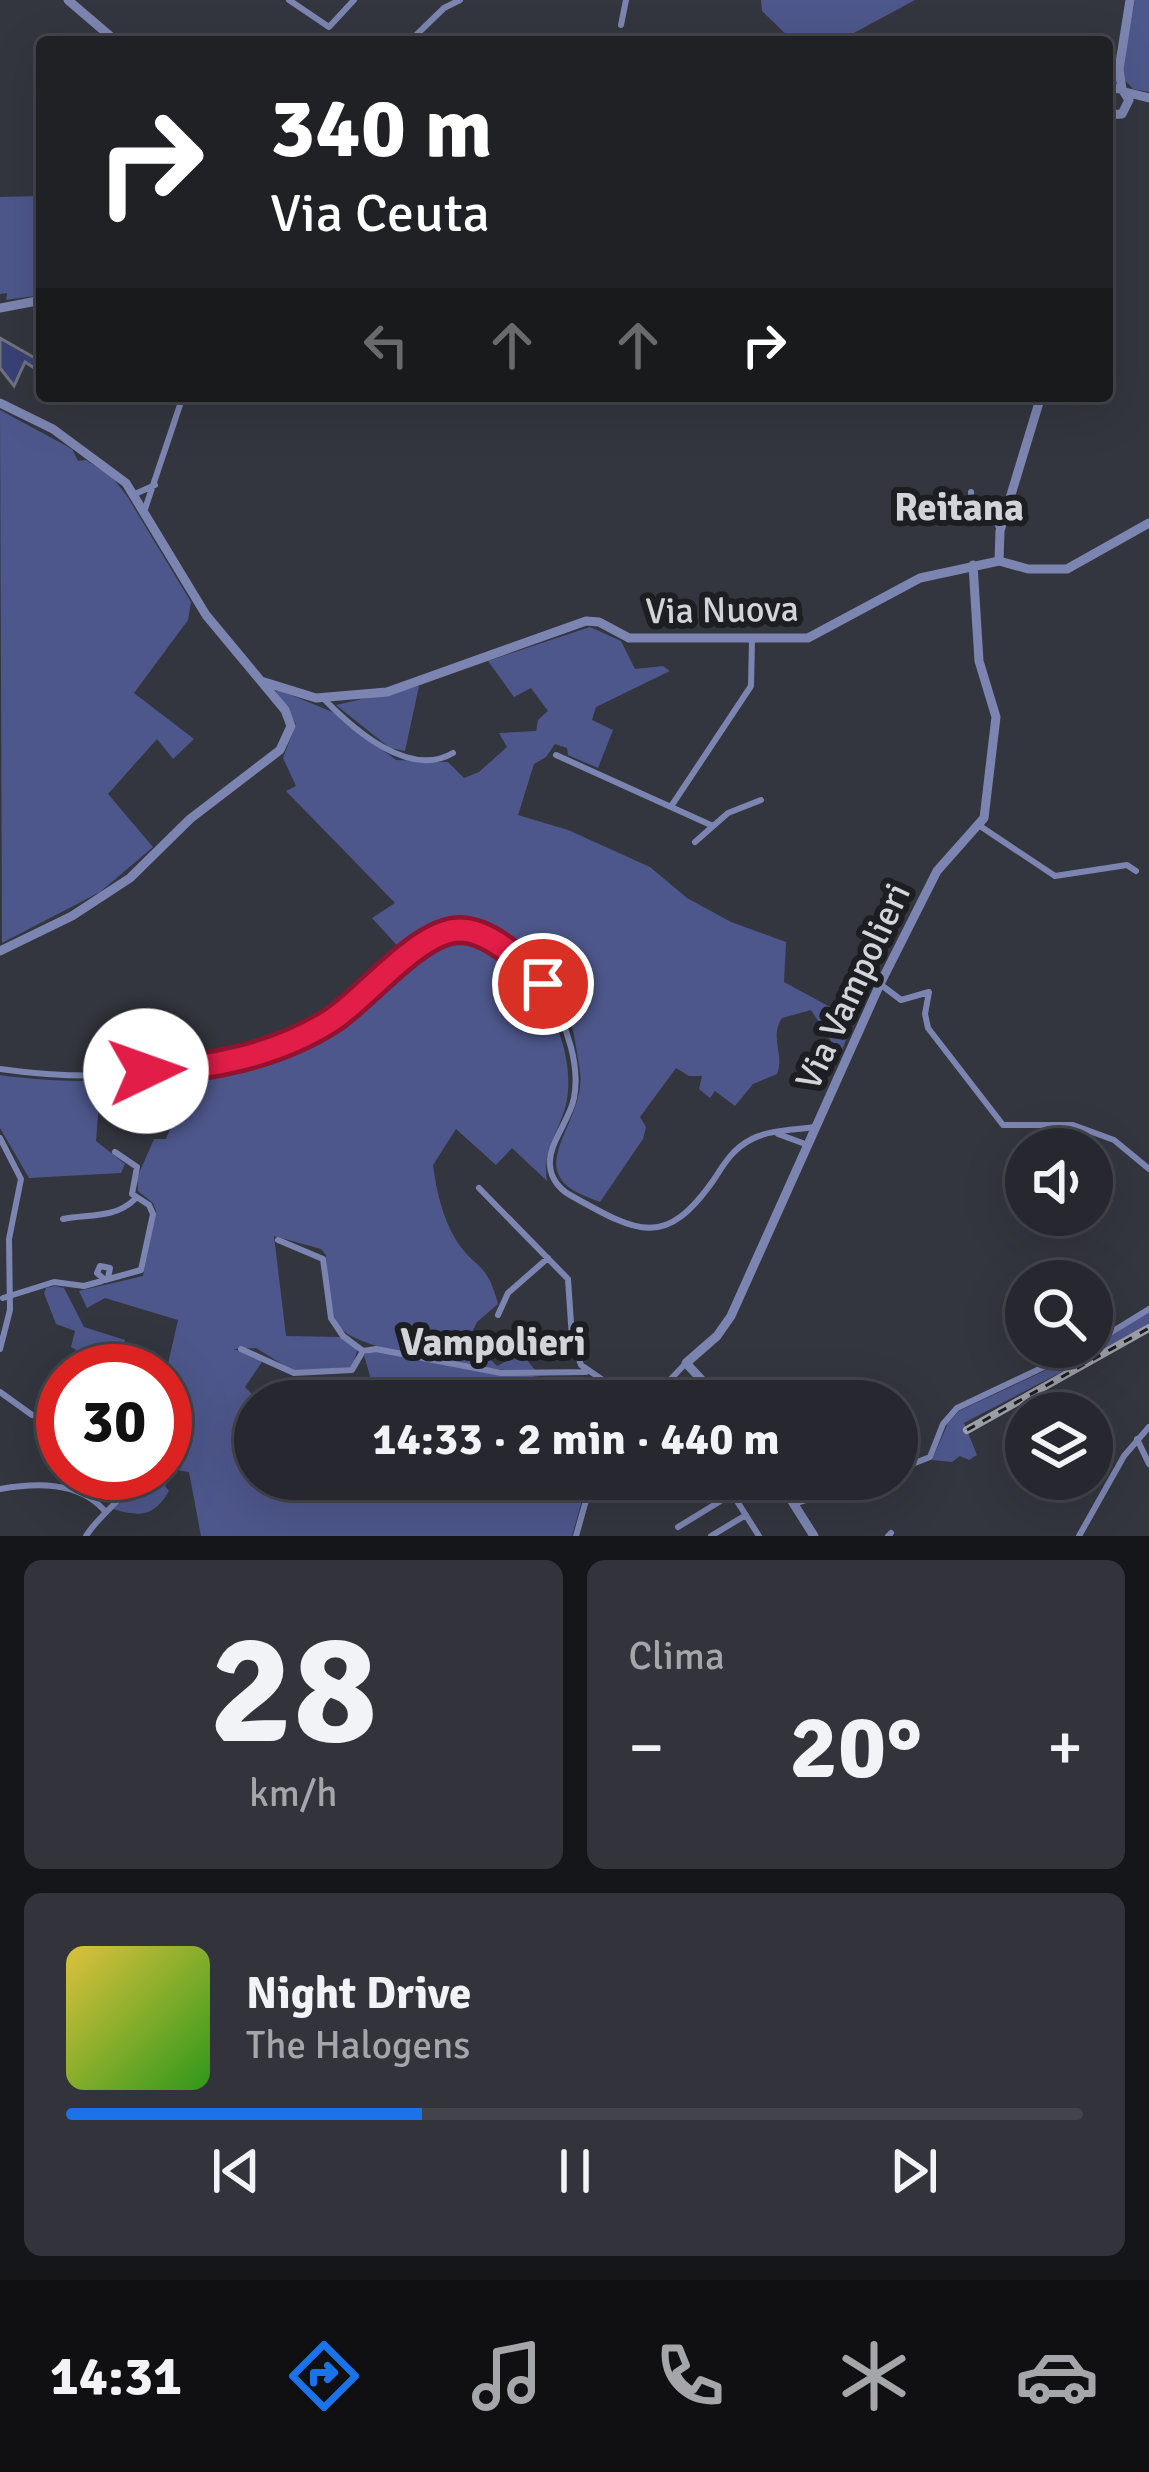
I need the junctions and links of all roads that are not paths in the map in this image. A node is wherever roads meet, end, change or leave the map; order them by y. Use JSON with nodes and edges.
{"nodes":[{"id":1,"x":68,"y":0,"type":"edge"},
{"id":2,"x":289,"y":0,"type":"edge"},
{"id":3,"x":354,"y":0,"type":"edge"},
{"id":4,"x":460,"y":0,"type":"edge"},
{"id":5,"x":626,"y":0,"type":"edge"},
{"id":6,"x":1130,"y":0,"type":"edge"},
{"id":7,"x":621,"y":25,"type":"dead end"},
{"id":8,"x":110,"y":36,"type":"edge"},
{"id":9,"x":416,"y":36,"type":"edge"},
{"id":10,"x":1119,"y":69,"type":"junction"},
{"id":11,"x":1113,"y":78,"type":"edge"},
{"id":12,"x":1113,"y":89,"type":"edge"},
{"id":13,"x":1123,"y":90,"type":"junction"},
{"id":14,"x":1149,"y":99,"type":"edge"},
{"id":15,"x":1123,"y":113,"type":"junction"},
{"id":16,"x":1113,"y":114,"type":"edge"},
{"id":17,"x":1113,"y":120,"type":"edge"},
{"id":18,"x":36,"y":301,"type":"edge"},
{"id":19,"x":0,"y":308,"type":"edge"},
{"id":20,"x":181,"y":402,"type":"edge"},
{"id":21,"x":1039,"y":402,"type":"edge"},
{"id":22,"x":0,"y":403,"type":"edge"},
{"id":23,"x":158,"y":482,"type":"junction"},
{"id":24,"x":971,"y":492,"type":"dead end"},
{"id":25,"x":135,"y":494,"type":"junction"},
{"id":26,"x":145,"y":509,"type":"junction"},
{"id":27,"x":1149,"y":523,"type":"edge"},
{"id":28,"x":1000,"y":531,"type":"junction"},
{"id":29,"x":999,"y":561,"type":"junction"},
{"id":30,"x":973,"y":566,"type":"junction"},
{"id":31,"x":752,"y":639,"type":"junction"},
{"id":32,"x":261,"y":681,"type":"junction"},
{"id":33,"x":324,"y":699,"type":"junction"},
{"id":34,"x":453,"y":753,"type":"dead end"},
{"id":35,"x":556,"y":755,"type":"dead end"},
{"id":36,"x":761,"y":800,"type":"dead end"},
{"id":37,"x":672,"y":805,"type":"junction"},
{"id":38,"x":713,"y":826,"type":"junction"},
{"id":39,"x":980,"y":826,"type":"junction"},
{"id":40,"x":694,"y":842,"type":"dead end"},
{"id":41,"x":1136,"y":871,"type":"dead end"},
{"id":42,"x":0,"y":951,"type":"edge"},
{"id":43,"x":880,"y":984,"type":"junction"},
{"id":44,"x":0,"y":1069,"type":"edge"},
{"id":45,"x":816,"y":1127,"type":"junction"},
{"id":46,"x":775,"y":1133,"type":"junction"},
{"id":47,"x":0,"y":1138,"type":"edge"},
{"id":48,"x":808,"y":1145,"type":"junction"},
{"id":49,"x":115,"y":1152,"type":"dead end"},
{"id":50,"x":1149,"y":1169,"type":"edge"},
{"id":51,"x":479,"y":1189,"type":"dead end"},
{"id":52,"x":136,"y":1199,"type":"junction"},
{"id":53,"x":62,"y":1219,"type":"dead end"},
{"id":54,"x":278,"y":1240,"type":"dead end"},
{"id":55,"x":548,"y":1258,"type":"junction"},
{"id":56,"x":110,"y":1268,"type":"junction"},
{"id":57,"x":97,"y":1269,"type":"junction"},
{"id":58,"x":128,"y":1275,"type":"junction"},
{"id":59,"x":106,"y":1279,"type":"junction"},
{"id":60,"x":73,"y":1282,"type":"junction"},
{"id":61,"x":3,"y":1300,"type":"edge"},
{"id":62,"x":1149,"y":1309,"type":"edge"},
{"id":63,"x":6,"y":1315,"type":"edge"},
{"id":64,"x":498,"y":1316,"type":"dead end"},
{"id":65,"x":1113,"y":1331,"type":"edge"},
{"id":66,"x":241,"y":1348,"type":"dead end"},
{"id":67,"x":0,"y":1349,"type":"edge"},
{"id":68,"x":363,"y":1351,"type":"junction"},
{"id":69,"x":686,"y":1363,"type":"junction"},
{"id":70,"x":1042,"y":1368,"type":"edge"},
{"id":71,"x":586,"y":1372,"type":"junction"},
{"id":72,"x":599,"y":1380,"type":"edge"},
{"id":73,"x":670,"y":1380,"type":"edge"},
{"id":74,"x":702,"y":1380,"type":"edge"},
{"id":75,"x":0,"y":1392,"type":"edge"},
{"id":76,"x":36,"y":1416,"type":"edge"},
{"id":77,"x":1149,"y":1427,"type":"edge"},
{"id":78,"x":1138,"y":1439,"type":"junction"},
{"id":79,"x":918,"y":1462,"type":"edge"},
{"id":80,"x":1149,"y":1464,"type":"edge"},
{"id":81,"x":0,"y":1490,"type":"edge"},
{"id":82,"x":115,"y":1500,"type":"edge"},
{"id":83,"x":586,"y":1500,"type":"edge"},
{"id":84,"x":722,"y":1500,"type":"edge"},
{"id":85,"x":736,"y":1500,"type":"edge"},
{"id":86,"x":791,"y":1500,"type":"edge"},
{"id":87,"x":806,"y":1500,"type":"edge"},
{"id":88,"x":794,"y":1504,"type":"junction"},
{"id":89,"x":104,"y":1510,"type":"junction"},
{"id":90,"x":746,"y":1515,"type":"junction"},
{"id":91,"x":678,"y":1527,"type":"dead end"},
{"id":92,"x":86,"y":1536,"type":"edge"},
{"id":93,"x":576,"y":1536,"type":"edge"},
{"id":94,"x":711,"y":1536,"type":"edge"},
{"id":95,"x":759,"y":1536,"type":"edge"},
{"id":96,"x":814,"y":1536,"type":"edge"},
{"id":97,"x":1079,"y":1536,"type":"edge"}],
"edges":[{"from":1,"to":8,"type":"street"},
{"from":2,"to":3,"type":"street"},
{"from":4,"to":9,"type":"street"},
{"from":5,"to":7,"type":"street"},
{"from":6,"to":10,"type":"street"},
{"from":10,"to":11,"type":"street"},
{"from":10,"to":13,"type":"street"},
{"from":12,"to":13,"type":"street"},
{"from":13,"to":14,"type":"street"},
{"from":13,"to":15,"type":"street"},
{"from":14,"to":15,"type":"street"},
{"from":15,"to":16,"type":"street"},
{"from":15,"to":17,"type":"street"},
{"from":18,"to":19,"type":"street"},
{"from":20,"to":23,"type":"street"},
{"from":21,"to":28,"type":"street"},
{"from":22,"to":25,"type":"street"},
{"from":23,"to":25,"type":"street"},
{"from":23,"to":26,"type":"street"},
{"from":24,"to":28,"type":"street"},
{"from":25,"to":26,"type":"street"},
{"from":26,"to":32,"type":"street"},
{"from":27,"to":29,"type":"street","name":"Via Nuova"},
{"from":28,"to":29,"type":"street"},
{"from":29,"to":30,"type":"street","name":"Via Nuova"},
{"from":30,"to":31,"type":"street","name":"Via Nuova"},
{"from":30,"to":39,"type":"street"},
{"from":31,"to":33,"type":"street","name":"Via Nuova"},
{"from":31,"to":37,"type":"street"},
{"from":32,"to":33,"type":"street","name":"Via Nuova"},
{"from":32,"to":42,"type":"street"},
{"from":33,"to":34,"type":"street"},
{"from":35,"to":37,"type":"street"},
{"from":36,"to":38,"type":"street"},
{"from":37,"to":38,"type":"street"},
{"from":38,"to":40,"type":"street"},
{"from":39,"to":41,"type":"street"},
{"from":39,"to":43,"type":"street","name":"Via Vampolieri"},
{"from":43,"to":45,"type":"street","name":"Via Vampolieri"},
{"from":43,"to":50,"type":"street"},
{"from":44,"to":46,"type":"street"},
{"from":45,"to":46,"type":"street"},
{"from":45,"to":48,"type":"street","name":"Via Vampolieri"},
{"from":46,"to":48,"type":"street"},
{"from":47,"to":61,"type":"street"},
{"from":48,"to":69,"type":"street","name":"Via Vampolieri"},
{"from":49,"to":52,"type":"street"},
{"from":51,"to":55,"type":"street"},
{"from":52,"to":53,"type":"street"},
{"from":52,"to":58,"type":"street"},
{"from":54,"to":68,"type":"street"},
{"from":55,"to":64,"type":"street"},
{"from":55,"to":71,"type":"street"},
{"from":56,"to":57,"type":"street"},
{"from":56,"to":58,"type":"street"},
{"from":56,"to":59,"type":"street"},
{"from":57,"to":59,"type":"street"},
{"from":57,"to":60,"type":"street"},
{"from":58,"to":59,"type":"street"},
{"from":59,"to":60,"type":"street"},
{"from":60,"to":61,"type":"street"},
{"from":61,"to":63,"type":"street"},
{"from":62,"to":65,"type":"street"},
{"from":63,"to":67,"type":"street"},
{"from":66,"to":68,"type":"street"},
{"from":68,"to":71,"type":"street"},
{"from":69,"to":73,"type":"street","name":"Via Vampolieri"},
{"from":69,"to":74,"type":"street"},
{"from":70,"to":79,"type":"street"},
{"from":71,"to":72,"type":"street"},
{"from":75,"to":76,"type":"street"},
{"from":77,"to":78,"type":"street"},
{"from":78,"to":80,"type":"street"},
{"from":78,"to":97,"type":"street"},
{"from":81,"to":89,"type":"street"},
{"from":82,"to":89,"type":"street"},
{"from":83,"to":93,"type":"street"},
{"from":84,"to":91,"type":"street"},
{"from":85,"to":90,"type":"street"},
{"from":86,"to":88,"type":"street"},
{"from":87,"to":88,"type":"street"},
{"from":88,"to":96,"type":"street"},
{"from":89,"to":92,"type":"street"},
{"from":90,"to":94,"type":"street"},
{"from":90,"to":95,"type":"street"}]}
